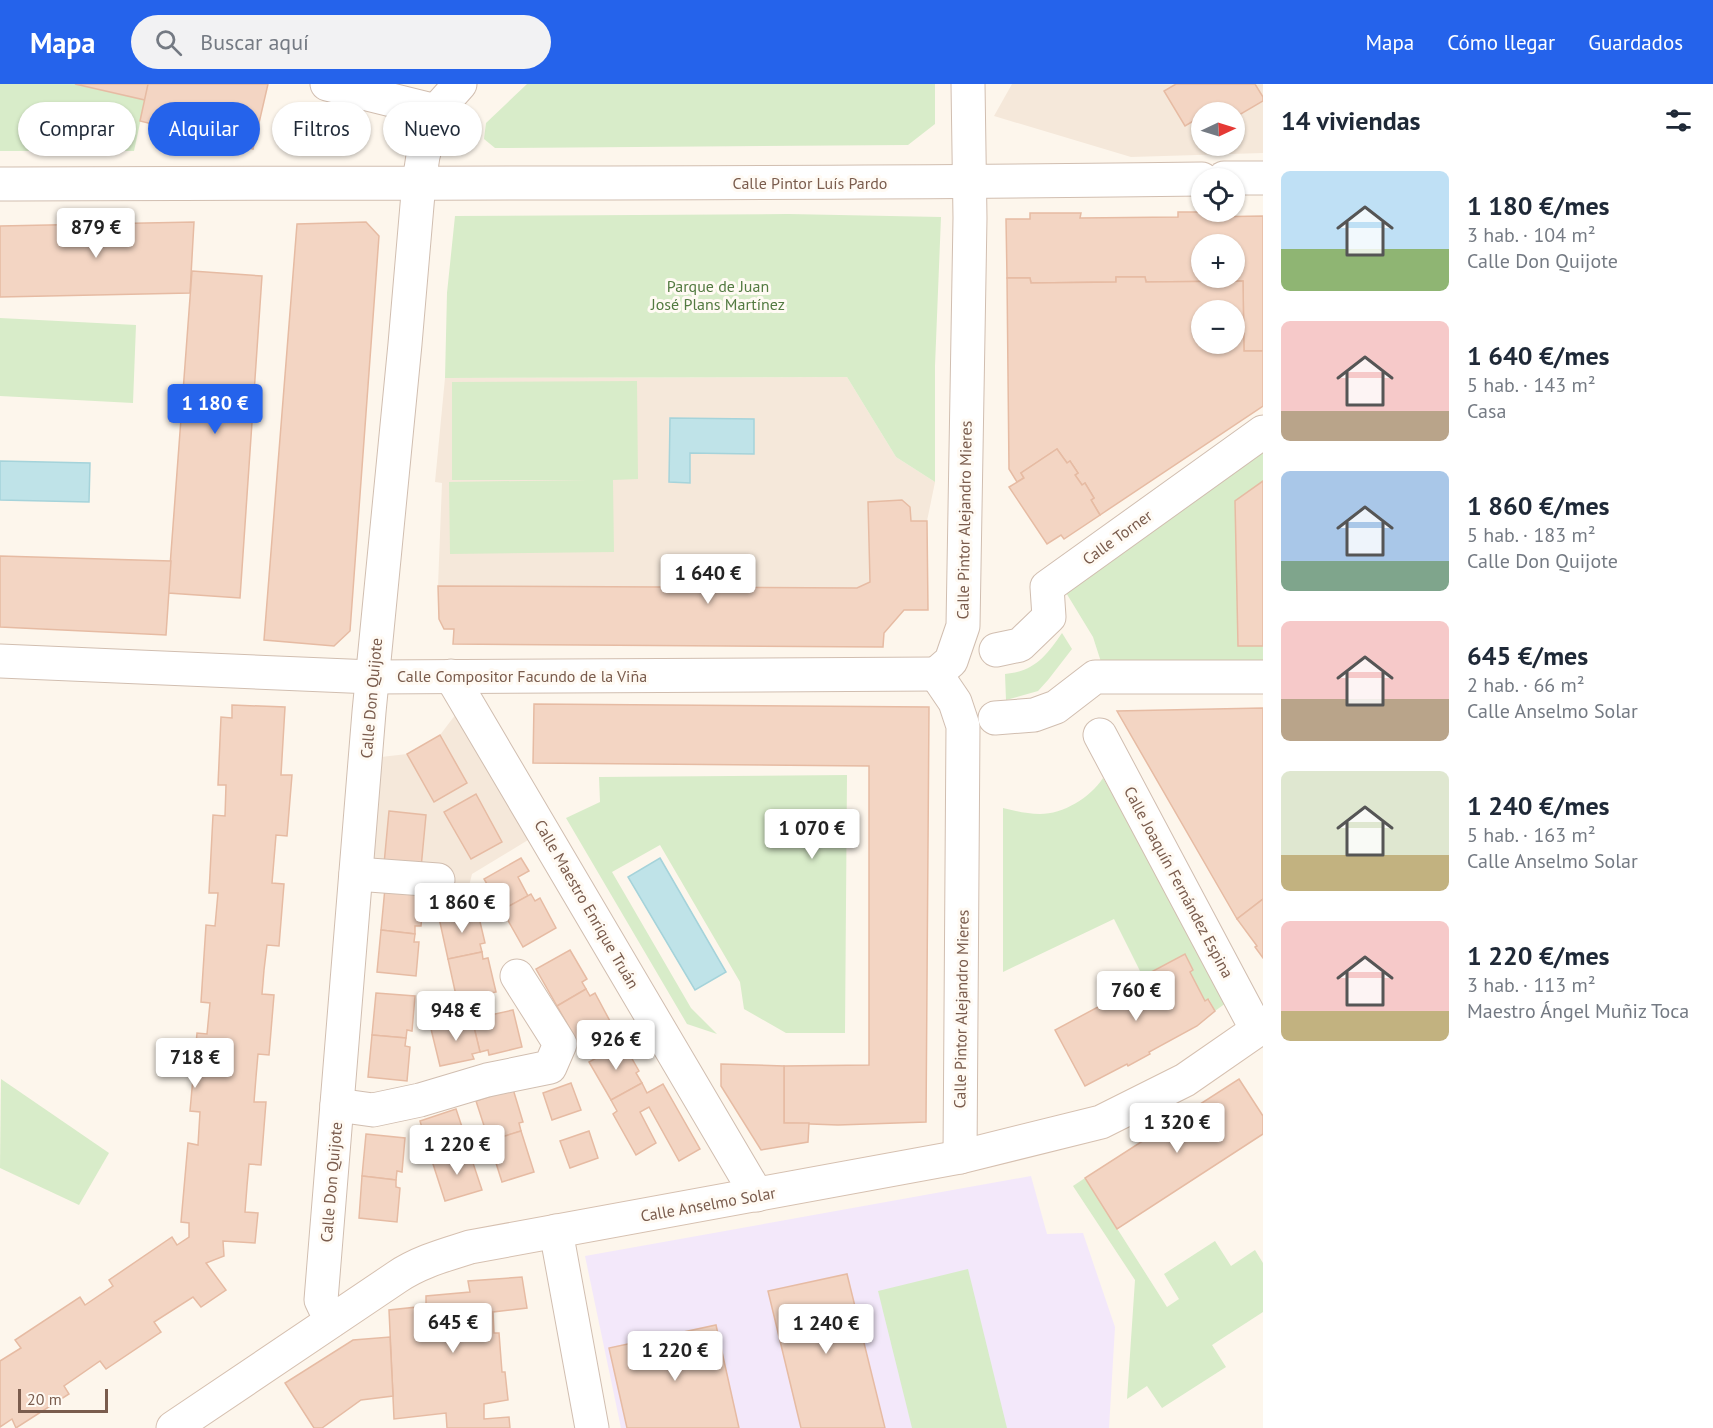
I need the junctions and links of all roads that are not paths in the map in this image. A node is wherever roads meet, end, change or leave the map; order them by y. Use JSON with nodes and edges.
{"nodes":[{"id":1,"x":327,"y":84,"type":"edge"},
{"id":2,"x":460,"y":84,"type":"edge"},
{"id":3,"x":968,"y":84,"type":"edge"},
{"id":4,"x":400,"y":102,"type":"edge"},
{"id":5,"x":444,"y":102,"type":"edge"},
{"id":6,"x":423,"y":156,"type":"edge"},
{"id":7,"x":1245,"y":178,"type":"edge"},
{"id":8,"x":1263,"y":178,"type":"edge"},
{"id":9,"x":1191,"y":179,"type":"edge"},
{"id":10,"x":419,"y":182,"type":"junction"},
{"id":11,"x":969,"y":183,"type":"junction"},
{"id":12,"x":0,"y":184,"type":"edge"},
{"id":13,"x":1263,"y":432,"type":"edge"},
{"id":14,"x":996,"y":650,"type":"dead end"},
{"id":15,"x":0,"y":661,"type":"edge"},
{"id":16,"x":936,"y":674,"type":"junction"},
{"id":17,"x":451,"y":676,"type":"junction"},
{"id":18,"x":372,"y":677,"type":"junction"},
{"id":19,"x":1263,"y":677,"type":"edge"},
{"id":20,"x":995,"y":718,"type":"dead end"},
{"id":21,"x":1100,"y":735,"type":"dead end"},
{"id":22,"x":356,"y":874,"type":"junction"},
{"id":23,"x":438,"y":880,"type":"dead end"},
{"id":24,"x":517,"y":976,"type":"dead end"},
{"id":25,"x":1260,"y":1028,"type":"edge"},
{"id":26,"x":337,"y":1105,"type":"junction"},
{"id":27,"x":960,"y":1157,"type":"junction"},
{"id":28,"x":757,"y":1195,"type":"junction"},
{"id":29,"x":556,"y":1231,"type":"junction"},
{"id":30,"x":332,"y":1321,"type":"junction"},
{"id":31,"x":173,"y":1428,"type":"edge"},
{"id":32,"x":592,"y":1428,"type":"edge"}],
"edges":[{"from":1,"to":4,"type":"street"},
{"from":2,"to":5,"type":"street","name":"Calle Don Quijote"},
{"from":3,"to":11,"type":"street","name":"Calle Pintor Alejandro Mieres"},
{"from":6,"to":10,"type":"street","name":"Calle Don Quijote"},
{"from":7,"to":8,"type":"street"},
{"from":9,"to":11,"type":"street","name":"Calle Pintor Luís Pardo"},
{"from":10,"to":11,"type":"street","name":"Calle Pintor Luís Pardo"},
{"from":10,"to":12,"type":"street","name":"Calle Pintor Luís Pardo"},
{"from":10,"to":18,"type":"street","name":"Calle Don Quijote"},
{"from":11,"to":16,"type":"street","name":"Calle Pintor Alejandro Mieres"},
{"from":13,"to":14,"type":"street","name":"Calle Torner"},
{"from":15,"to":18,"type":"street","name":"Calle Compositor Facundo de la Viña"},
{"from":16,"to":17,"type":"street","name":"Calle Compositor Facundo de la Viña"},
{"from":16,"to":27,"type":"street","name":"Calle Pintor Alejandro Mieres"},
{"from":17,"to":18,"type":"street","name":"Calle Compositor Facundo de la Viña"},
{"from":17,"to":28,"type":"street","name":"Calle Maestro Enrique Truán"},
{"from":18,"to":22,"type":"street","name":"Calle Don Quijote"},
{"from":19,"to":20,"type":"street"},
{"from":21,"to":25,"type":"street","name":"Calle Joaquín Fernández Espina"},
{"from":22,"to":23,"type":"street"},
{"from":22,"to":26,"type":"street","name":"Calle Don Quijote"},
{"from":24,"to":26,"type":"street"},
{"from":25,"to":27,"type":"street","name":"Calle Anselmo Solar"},
{"from":26,"to":30,"type":"street","name":"Calle Don Quijote"},
{"from":27,"to":28,"type":"street","name":"Calle Anselmo Solar"},
{"from":28,"to":29,"type":"street","name":"Calle Anselmo Solar"},
{"from":29,"to":30,"type":"street","name":"Calle Anselmo Solar"},
{"from":29,"to":32,"type":"street"},
{"from":30,"to":31,"type":"street","name":"Calle Anselmo Solar"}]}
